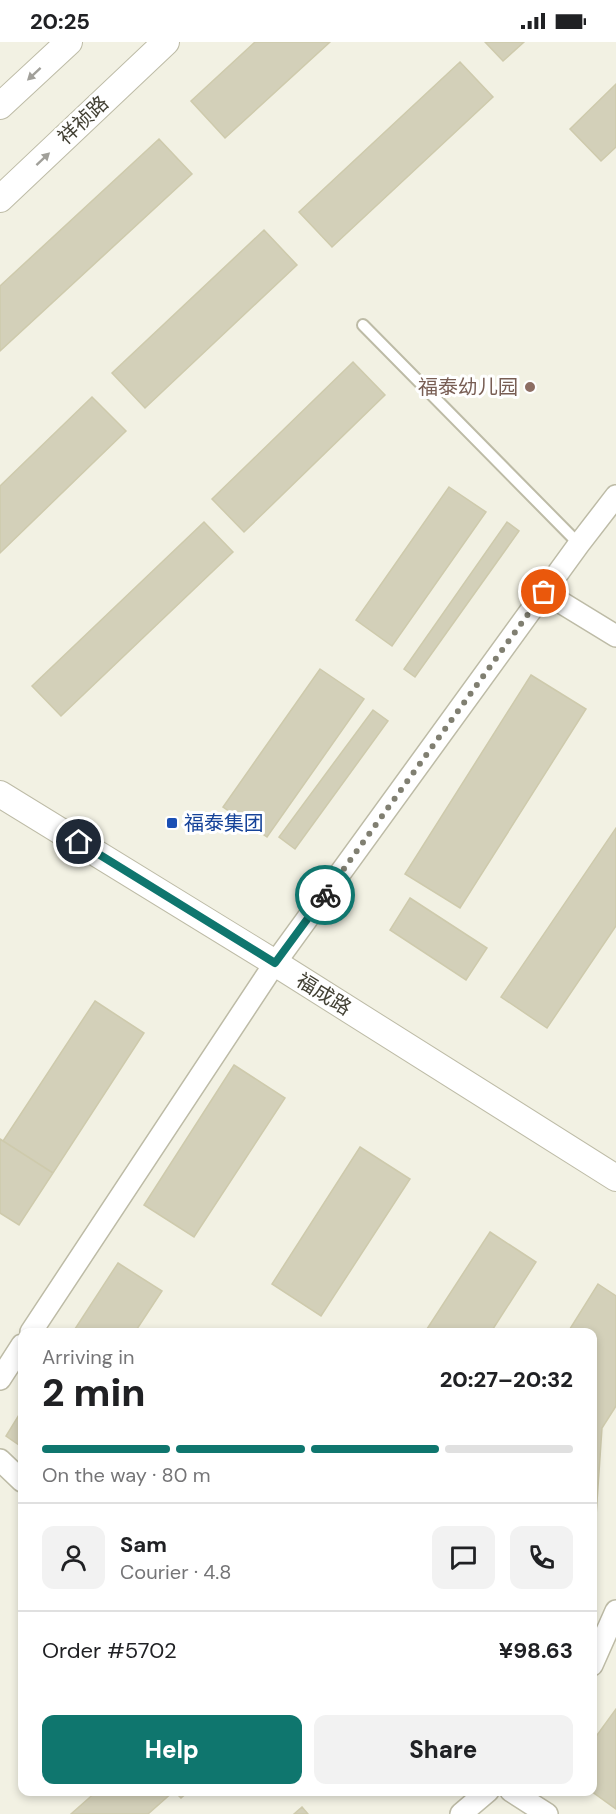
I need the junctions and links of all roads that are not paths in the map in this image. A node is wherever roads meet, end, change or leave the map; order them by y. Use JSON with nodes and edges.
{"nodes":[{"id":1,"x":69,"y":42,"type":"edge"},
{"id":2,"x":166,"y":42,"type":"edge"},
{"id":3,"x":0,"y":106,"type":"edge"},
{"id":4,"x":0,"y":199,"type":"edge"},
{"id":5,"x":363,"y":325,"type":"dead end"},
{"id":6,"x":616,"y":496,"type":"edge"},
{"id":7,"x":579,"y":544,"type":"junction"},
{"id":8,"x":544,"y":592,"type":"junction"},
{"id":9,"x":616,"y":636,"type":"edge"},
{"id":10,"x":0,"y":794,"type":"edge"},
{"id":11,"x":275,"y":963,"type":"junction"},
{"id":12,"x":616,"y":1178,"type":"edge"},
{"id":13,"x":34,"y":1328,"type":"edge"},
{"id":14,"x":18,"y":1352,"type":"edge"},
{"id":15,"x":0,"y":1379,"type":"edge"},
{"id":16,"x":0,"y":1460,"type":"edge"},
{"id":17,"x":18,"y":1477,"type":"edge"},
{"id":18,"x":616,"y":1611,"type":"edge"},
{"id":19,"x":616,"y":1646,"type":"edge"},
{"id":20,"x":597,"y":1655,"type":"edge"},
{"id":21,"x":597,"y":1662,"type":"edge"},
{"id":22,"x":482,"y":1796,"type":"edge"},
{"id":23,"x":519,"y":1796,"type":"edge"},
{"id":24,"x":461,"y":1814,"type":"edge"},
{"id":25,"x":547,"y":1814,"type":"edge"}],
"edges":[{"from":1,"to":3,"type":"street","one_way":true},
{"from":4,"to":2,"type":"street","name":"祥祯路","one_way":true},
{"from":5,"to":7,"type":"lane"},
{"from":6,"to":7,"type":"street"},
{"from":7,"to":8,"type":"street"},
{"from":8,"to":9,"type":"street"},
{"from":8,"to":11,"type":"street"},
{"from":10,"to":11,"type":"street","name":"福成路"},
{"from":11,"to":12,"type":"street","name":"福成路"},
{"from":11,"to":13,"type":"street"},
{"from":14,"to":15,"type":"street"},
{"from":16,"to":17,"type":"street"},
{"from":18,"to":20,"type":"street"},
{"from":19,"to":21,"type":"street"},
{"from":22,"to":24,"type":"street"},
{"from":23,"to":25,"type":"street"}]}
